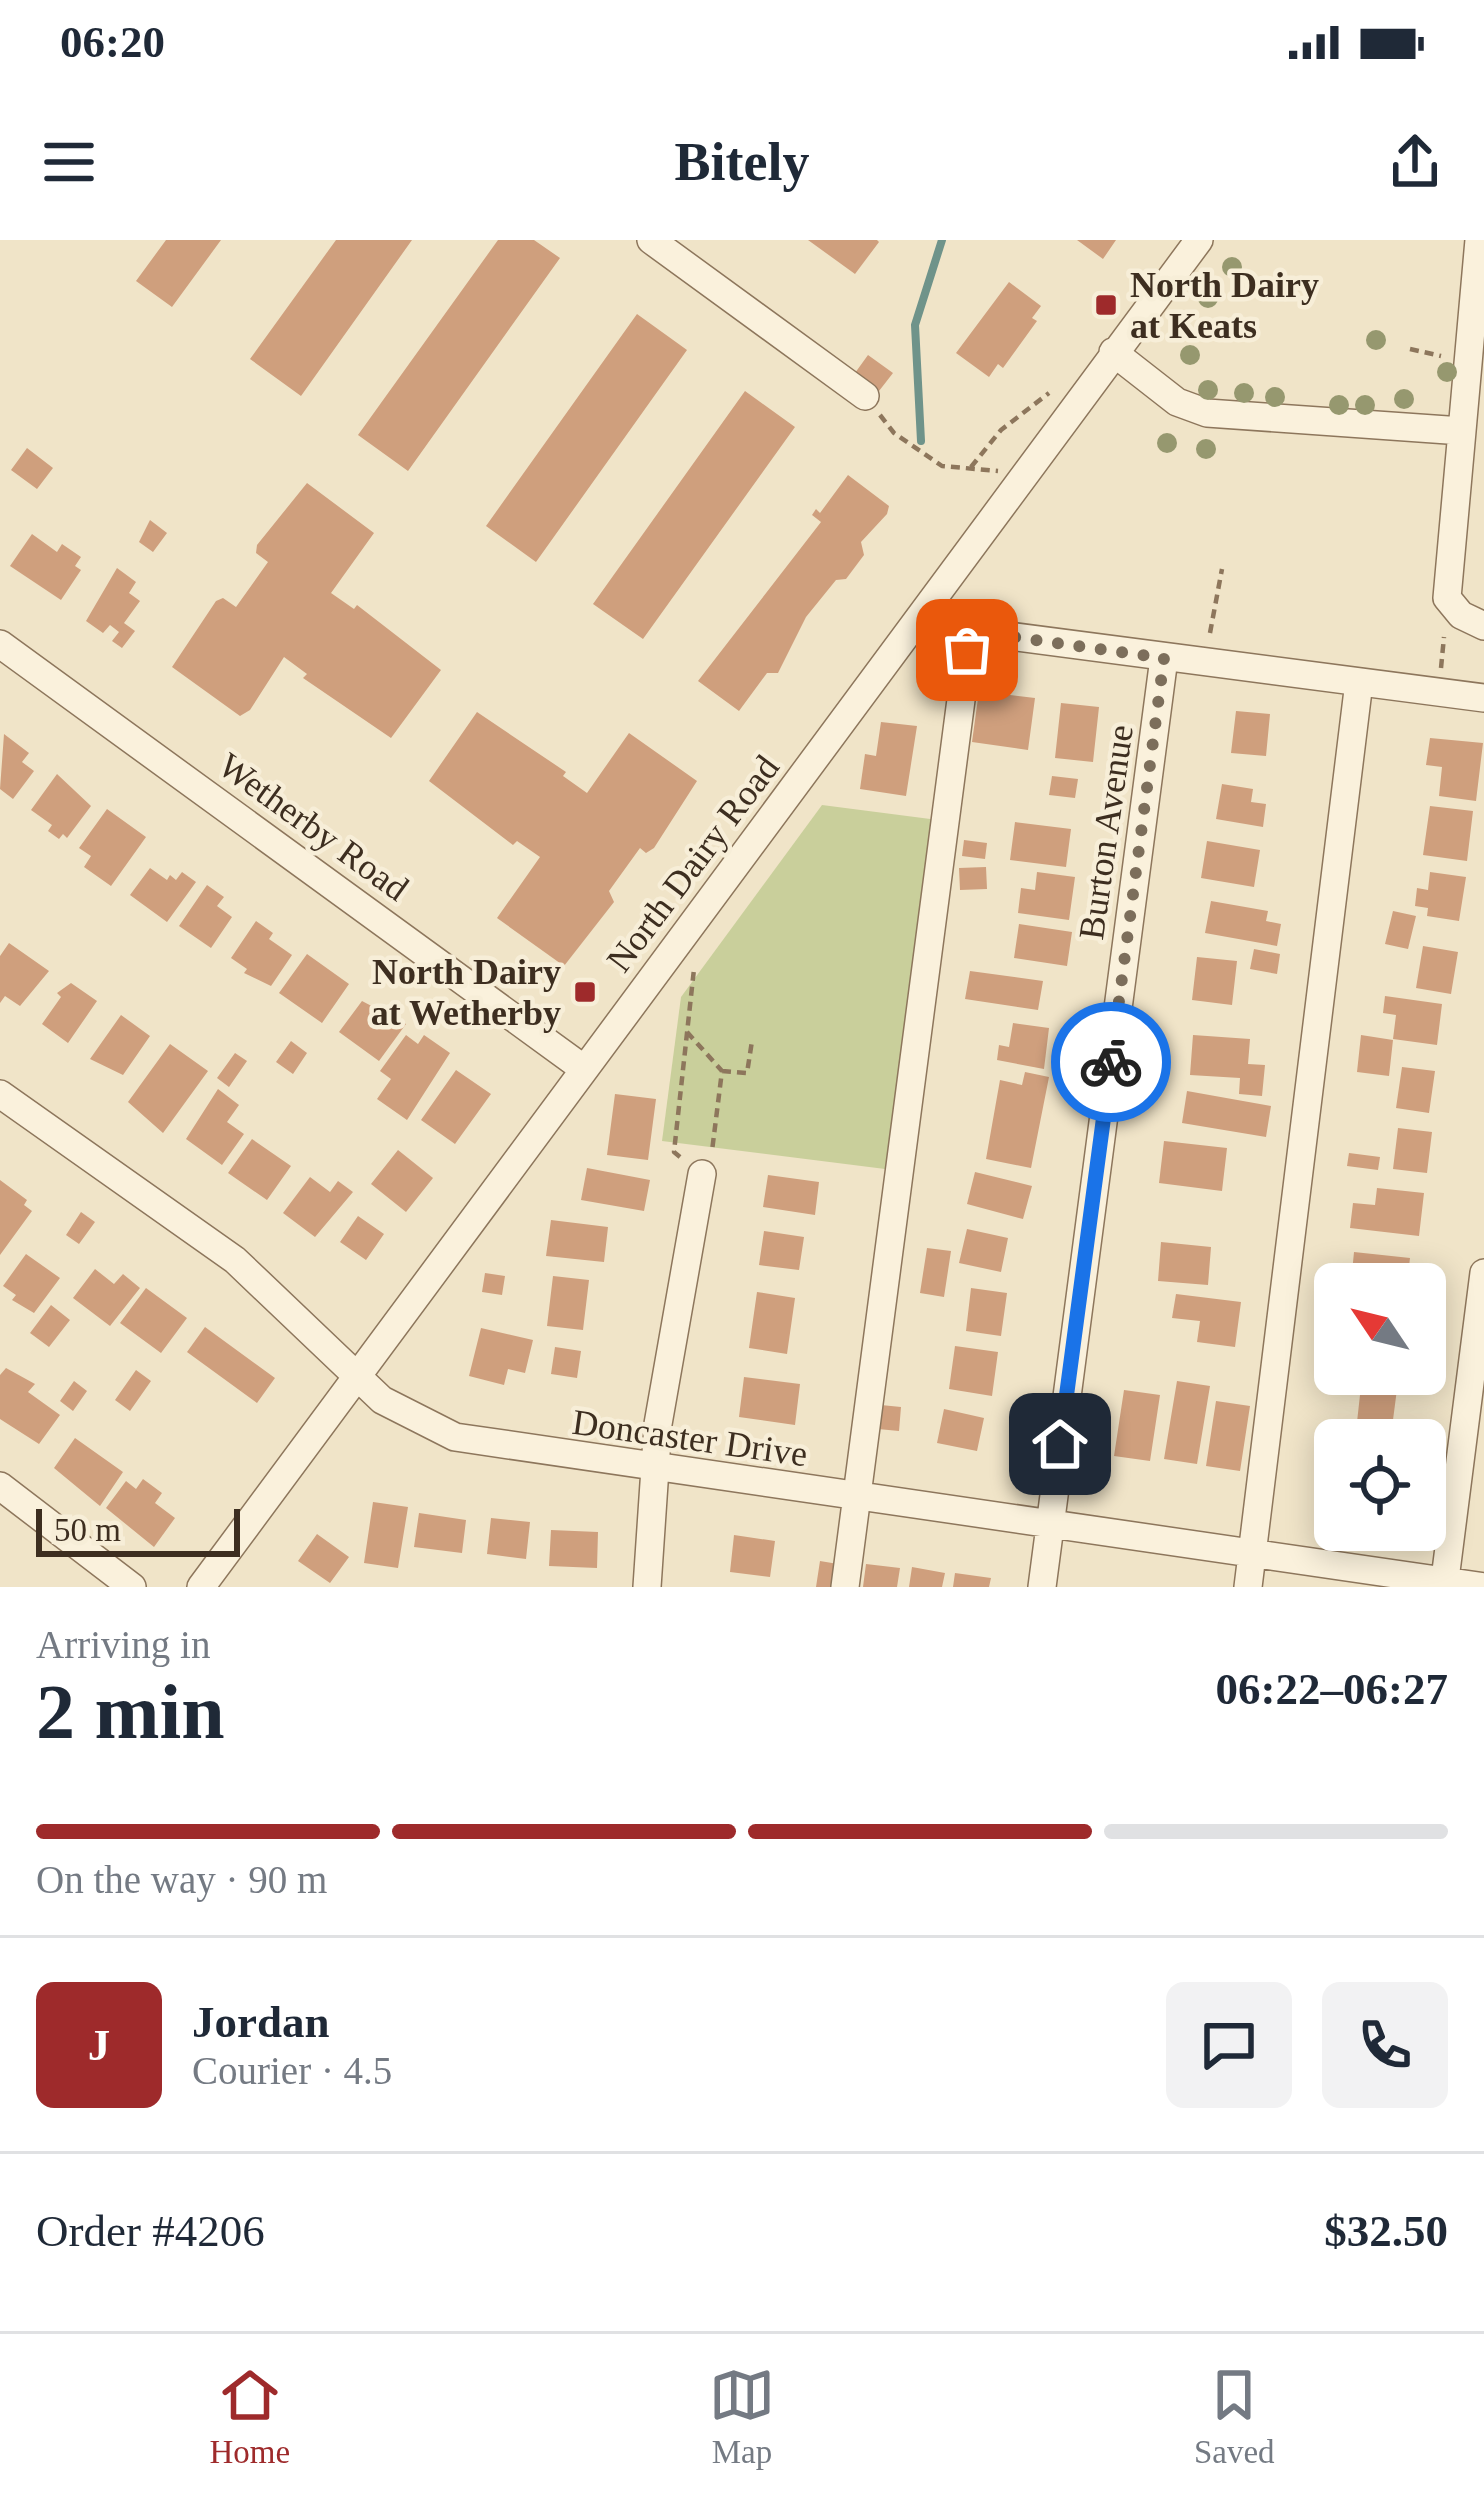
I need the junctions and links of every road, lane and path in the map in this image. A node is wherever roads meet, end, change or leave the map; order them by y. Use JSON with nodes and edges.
{"nodes":[{"id":1,"x":651,"y":240,"type":"edge"},
{"id":2,"x":1199,"y":240,"type":"edge"},
{"id":3,"x":1479,"y":240,"type":"edge"},
{"id":4,"x":1410,"y":349,"type":"dead end"},
{"id":5,"x":1114,"y":352,"type":"junction"},
{"id":6,"x":1449,"y":356,"type":"dead end"},
{"id":7,"x":1050,"y":392,"type":"dead end"},
{"id":8,"x":865,"y":396,"type":"joint"},
{"id":9,"x":1462,"y":430,"type":"junction"},
{"id":10,"x":971,"y":467,"type":"junction"},
{"id":11,"x":1016,"y":484,"type":"junction"},
{"id":12,"x":1222,"y":569,"type":"dead end"},
{"id":13,"x":1447,"y":598,"type":"junction"},
{"id":14,"x":1484,"y":626,"type":"edge"},
{"id":15,"x":1209,"y":639,"type":"dead end"},
{"id":16,"x":0,"y":644,"type":"edge"},
{"id":17,"x":1164,"y":658,"type":"junction"},
{"id":18,"x":1359,"y":682,"type":"junction"},
{"id":19,"x":1439,"y":691,"type":"junction"},
{"id":20,"x":1484,"y":698,"type":"edge"},
{"id":21,"x":694,"y":963,"type":"dead end"},
{"id":22,"x":688,"y":1032,"type":"junction"},
{"id":23,"x":752,"y":1041,"type":"dead end"},
{"id":24,"x":584,"y":1069,"type":"junction"},
{"id":25,"x":722,"y":1071,"type":"junction"},
{"id":26,"x":0,"y":1094,"type":"edge"},
{"id":27,"x":702,"y":1174,"type":"junction"},
{"id":28,"x":1484,"y":1273,"type":"edge"},
{"id":29,"x":355,"y":1378,"type":"junction"},
{"id":30,"x":655,"y":1469,"type":"junction"},
{"id":31,"x":0,"y":1486,"type":"edge"},
{"id":32,"x":857,"y":1496,"type":"junction"},
{"id":33,"x":1050,"y":1525,"type":"junction"},
{"id":34,"x":1251,"y":1556,"type":"junction"},
{"id":35,"x":1445,"y":1585,"type":"edge"},
{"id":36,"x":132,"y":1587,"type":"edge"},
{"id":37,"x":200,"y":1587,"type":"edge"},
{"id":38,"x":646,"y":1587,"type":"edge"},
{"id":39,"x":845,"y":1587,"type":"edge"},
{"id":40,"x":1042,"y":1587,"type":"edge"},
{"id":41,"x":1248,"y":1587,"type":"edge"},
{"id":42,"x":1484,"y":1587,"type":"edge"}],
"edges":[{"from":1,"to":8,"type":"street"},
{"from":2,"to":5,"type":"street","name":"North Dairy Road"},
{"from":3,"to":9,"type":"street"},
{"from":4,"to":6,"type":"path"},
{"from":5,"to":9,"type":"street"},
{"from":5,"to":11,"type":"street","name":"North Dairy Road"},
{"from":7,"to":10,"type":"path"},
{"from":8,"to":10,"type":"path"},
{"from":9,"to":13,"type":"street"},
{"from":10,"to":11,"type":"path"},
{"from":11,"to":24,"type":"street","name":"North Dairy Road"},
{"from":12,"to":15,"type":"path"},
{"from":13,"to":14,"type":"street"},
{"from":13,"to":19,"type":"path"},
{"from":16,"to":24,"type":"street","name":"Wetherby Road"},
{"from":17,"to":18,"type":"street"},
{"from":17,"to":32,"type":"street"},
{"from":17,"to":33,"type":"street","name":"Burton Avenue"},
{"from":18,"to":19,"type":"street"},
{"from":18,"to":34,"type":"street"},
{"from":19,"to":20,"type":"street"},
{"from":21,"to":22,"type":"path"},
{"from":22,"to":25,"type":"path"},
{"from":22,"to":27,"type":"path"},
{"from":23,"to":25,"type":"path"},
{"from":24,"to":29,"type":"street","name":"North Dairy Road"},
{"from":25,"to":27,"type":"path"},
{"from":26,"to":29,"type":"street","name":"Doncaster Drive"},
{"from":27,"to":30,"type":"street"},
{"from":28,"to":35,"type":"street"},
{"from":29,"to":30,"type":"street","name":"Doncaster Drive"},
{"from":29,"to":37,"type":"street","name":"North Dairy Road"},
{"from":30,"to":32,"type":"street","name":"Doncaster Drive"},
{"from":30,"to":38,"type":"street"},
{"from":31,"to":36,"type":"street"},
{"from":32,"to":33,"type":"street","name":"Doncaster Drive"},
{"from":32,"to":39,"type":"street"},
{"from":33,"to":34,"type":"street","name":"Doncaster Drive"},
{"from":33,"to":40,"type":"street","name":"Burton Avenue"},
{"from":34,"to":35,"type":"street","name":"Doncaster Drive"},
{"from":34,"to":41,"type":"street"},
{"from":35,"to":42,"type":"street","name":"Doncaster Drive"}]}
